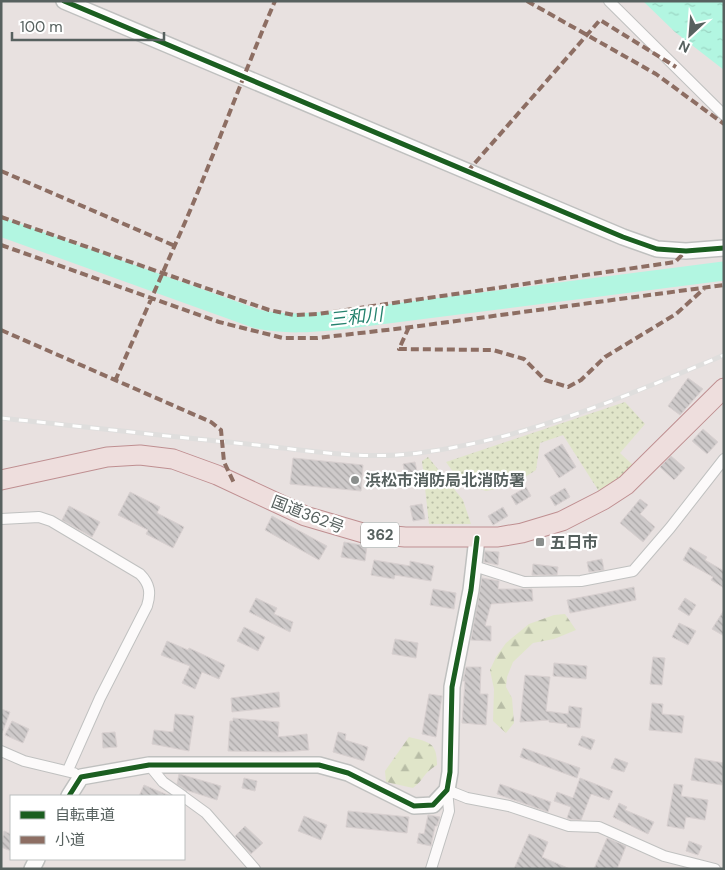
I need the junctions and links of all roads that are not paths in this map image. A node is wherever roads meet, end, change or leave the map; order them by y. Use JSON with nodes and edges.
{"nodes":[{"id":1,"x":64,"y":1,"type":"edge"},
{"id":2,"x":609,"y":1,"type":"edge"},
{"id":3,"x":724,"y":114,"type":"edge"},
{"id":4,"x":724,"y":248,"type":"edge"},
{"id":5,"x":724,"y":388,"type":"edge"},
{"id":6,"x":724,"y":459,"type":"edge"},
{"id":7,"x":1,"y":480,"type":"edge"},
{"id":8,"x":1,"y":519,"type":"edge"},
{"id":9,"x":477,"y":538,"type":"junction"},
{"id":10,"x":474,"y":566,"type":"junction"},
{"id":11,"x":1,"y":751,"type":"edge"},
{"id":12,"x":149,"y":765,"type":"junction"},
{"id":13,"x":75,"y":774,"type":"junction"},
{"id":14,"x":447,"y":790,"type":"junction"},
{"id":15,"x":69,"y":795,"type":"edge"},
{"id":16,"x":182,"y":795,"type":"edge"},
{"id":17,"x":185,"y":797,"type":"edge"},
{"id":18,"x":724,"y":866,"type":"edge"},
{"id":19,"x":255,"y":869,"type":"edge"},
{"id":20,"x":431,"y":869,"type":"edge"},
{"id":21,"x":713,"y":869,"type":"edge"}],
"edges":[{"from":1,"to":4,"type":"street"},
{"from":2,"to":3,"type":"street"},
{"from":5,"to":9,"type":"highway","name":"国道362号","number":"362"},
{"from":6,"to":10,"type":"street"},
{"from":7,"to":9,"type":"highway","name":"国道362号","number":"362"},
{"from":8,"to":13,"type":"street"},
{"from":9,"to":10,"type":"street"},
{"from":10,"to":14,"type":"street"},
{"from":11,"to":13,"type":"street"},
{"from":12,"to":13,"type":"street"},
{"from":12,"to":14,"type":"street"},
{"from":12,"to":16,"type":"street"},
{"from":13,"to":15,"type":"street"},
{"from":14,"to":20,"type":"street"},
{"from":14,"to":21,"type":"street"},
{"from":17,"to":19,"type":"street"},
{"from":18,"to":21,"type":"street"}]}
